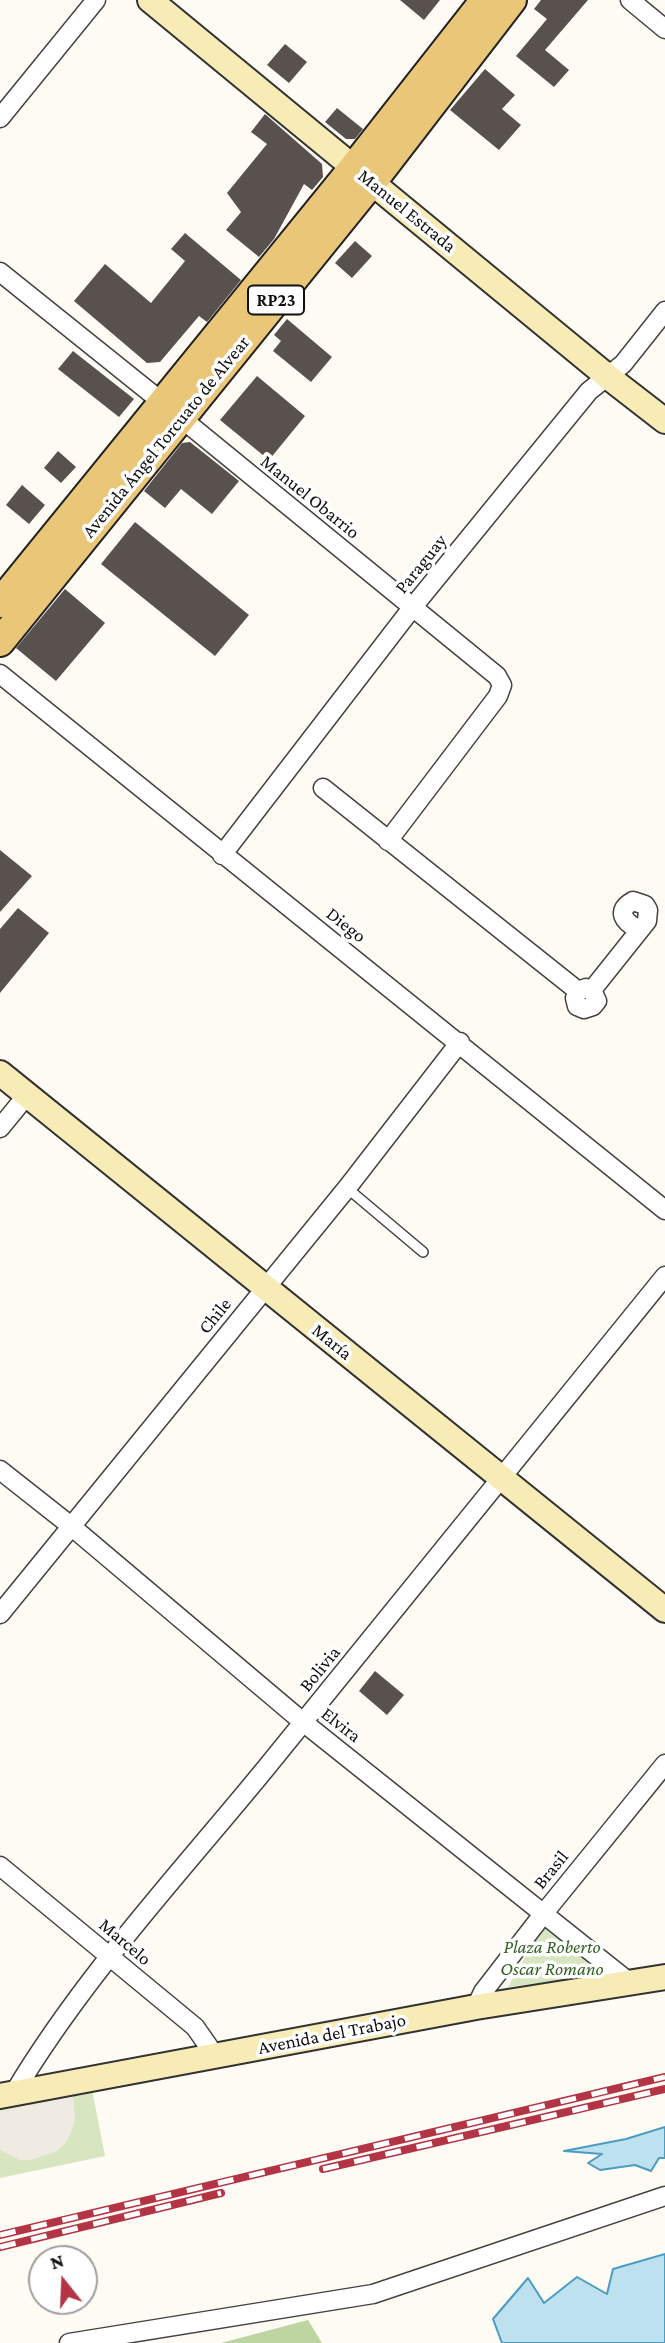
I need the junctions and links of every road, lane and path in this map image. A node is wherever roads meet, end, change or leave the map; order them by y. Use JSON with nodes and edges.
{"nodes":[{"id":1,"x":96,"y":0,"type":"edge"},
{"id":2,"x":150,"y":0,"type":"edge"},
{"id":3,"x":485,"y":0,"type":"edge"},
{"id":4,"x":512,"y":0,"type":"edge"},
{"id":5,"x":630,"y":0,"type":"edge"},
{"id":6,"x":665,"y":29,"type":"edge"},
{"id":7,"x":0,"y":118,"type":"edge"},
{"id":8,"x":363,"y":174,"type":"junction"},
{"id":9,"x":0,"y":272,"type":"edge"},
{"id":10,"x":665,"y":311,"type":"edge"},
{"id":11,"x":607,"y":376,"type":"junction"},
{"id":12,"x":172,"y":410,"type":"junction"},
{"id":13,"x":665,"y":421,"type":"edge"},
{"id":14,"x":0,"y":603,"type":"edge"},
{"id":15,"x":412,"y":608,"type":"junction"},
{"id":16,"x":0,"y":642,"type":"edge"},
{"id":17,"x":0,"y":674,"type":"edge"},
{"id":18,"x":323,"y":788,"type":"dead end"},
{"id":19,"x":388,"y":841,"type":"junction"},
{"id":20,"x":222,"y":855,"type":"junction"},
{"id":21,"x":638,"y":929,"type":"dead end"},
{"id":22,"x":460,"y":1042,"type":"junction"},
{"id":23,"x":0,"y":1073,"type":"edge"},
{"id":24,"x":27,"y":1095,"type":"junction"},
{"id":25,"x":0,"y":1128,"type":"edge"},
{"id":26,"x":347,"y":1188,"type":"junction"},
{"id":27,"x":665,"y":1210,"type":"edge"},
{"id":28,"x":423,"y":1252,"type":"dead end"},
{"id":29,"x":665,"y":1276,"type":"edge"},
{"id":30,"x":265,"y":1287,"type":"junction"},
{"id":31,"x":0,"y":1470,"type":"edge"},
{"id":32,"x":503,"y":1479,"type":"junction"},
{"id":33,"x":71,"y":1526,"type":"junction"},
{"id":34,"x":665,"y":1610,"type":"edge"},
{"id":35,"x":0,"y":1614,"type":"edge"},
{"id":36,"x":303,"y":1722,"type":"junction"},
{"id":37,"x":665,"y":1764,"type":"edge"},
{"id":38,"x":0,"y":1866,"type":"edge"},
{"id":39,"x":544,"y":1913,"type":"junction"},
{"id":40,"x":111,"y":1957,"type":"junction"},
{"id":41,"x":665,"y":1977,"type":"edge"},
{"id":42,"x":628,"y":1982,"type":"junction"},
{"id":43,"x":476,"y":2007,"type":"junction"},
{"id":44,"x":216,"y":2057,"type":"junction"},
{"id":45,"x":7,"y":2095,"type":"edge"},
{"id":46,"x":665,"y":2196,"type":"edge"},
{"id":47,"x":69,"y":2343,"type":"edge"}],
"edges":[{"from":1,"to":7,"type":"street"},
{"from":2,"to":8,"type":"street","name":"Manuel Estrada"},
{"from":3,"to":8,"type":"main road","name":"Avenida Ángel Torcuato de Alvear","number":"RP23"},
{"from":4,"to":8,"type":"main road","name":"Avenida Ángel Torcuato de Alvear","number":"RP23"},
{"from":5,"to":6,"type":"street"},
{"from":8,"to":11,"type":"street","name":"Manuel Estrada"},
{"from":8,"to":12,"type":"main road","name":"Avenida Ángel Torcuato de Alvear","number":"RP23"},
{"from":9,"to":12,"type":"street","name":"Manuel Obarrio"},
{"from":10,"to":11,"type":"street","name":"Paraguay"},
{"from":11,"to":13,"type":"street","name":"Manuel Estrada"},
{"from":11,"to":15,"type":"street","name":"Paraguay"},
{"from":12,"to":14,"type":"main road","name":"Avenida Ángel Torcuato de Alvear","number":"RP23"},
{"from":12,"to":15,"type":"street","name":"Manuel Obarrio"},
{"from":12,"to":16,"type":"main road","name":"Avenida Ángel Torcuato de Alvear","number":"RP23"},
{"from":15,"to":19,"type":"street","name":"Manuel Obarrio"},
{"from":15,"to":20,"type":"street","name":"Paraguay"},
{"from":17,"to":20,"type":"street","name":"Diego"},
{"from":18,"to":19,"type":"street"},
{"from":19,"to":21,"type":"street"},
{"from":20,"to":22,"type":"street","name":"Diego"},
{"from":22,"to":26,"type":"street","name":"Chile"},
{"from":22,"to":27,"type":"street","name":"Diego"},
{"from":23,"to":24,"type":"street","name":"María"},
{"from":24,"to":25,"type":"street"},
{"from":24,"to":30,"type":"street","name":"María"},
{"from":26,"to":28,"type":"lane"},
{"from":26,"to":30,"type":"street","name":"Chile"},
{"from":29,"to":32,"type":"street","name":"Bolivia"},
{"from":30,"to":32,"type":"street","name":"María"},
{"from":30,"to":33,"type":"street","name":"Chile"},
{"from":31,"to":33,"type":"street","name":"Elvira"},
{"from":32,"to":34,"type":"street","name":"María"},
{"from":32,"to":36,"type":"street","name":"Bolivia"},
{"from":33,"to":35,"type":"street","name":"Chile"},
{"from":33,"to":36,"type":"street","name":"Elvira"},
{"from":36,"to":39,"type":"street","name":"Elvira"},
{"from":36,"to":40,"type":"street","name":"Bolivia"},
{"from":37,"to":39,"type":"street","name":"Brasil"},
{"from":38,"to":40,"type":"street","name":"Marcelo"},
{"from":39,"to":42,"type":"street","name":"Elvira"},
{"from":39,"to":43,"type":"street","name":"Brasil"},
{"from":40,"to":44,"type":"street","name":"Marcelo"},
{"from":40,"to":45,"type":"street","name":"Bolivia"},
{"from":41,"to":42,"type":"street","name":"Avenida del Trabajo"},
{"from":42,"to":43,"type":"street","name":"Avenida del Trabajo"},
{"from":43,"to":44,"type":"street","name":"Avenida del Trabajo"},
{"from":44,"to":45,"type":"street","name":"Avenida del Trabajo"},
{"from":46,"to":47,"type":"street"}]}
